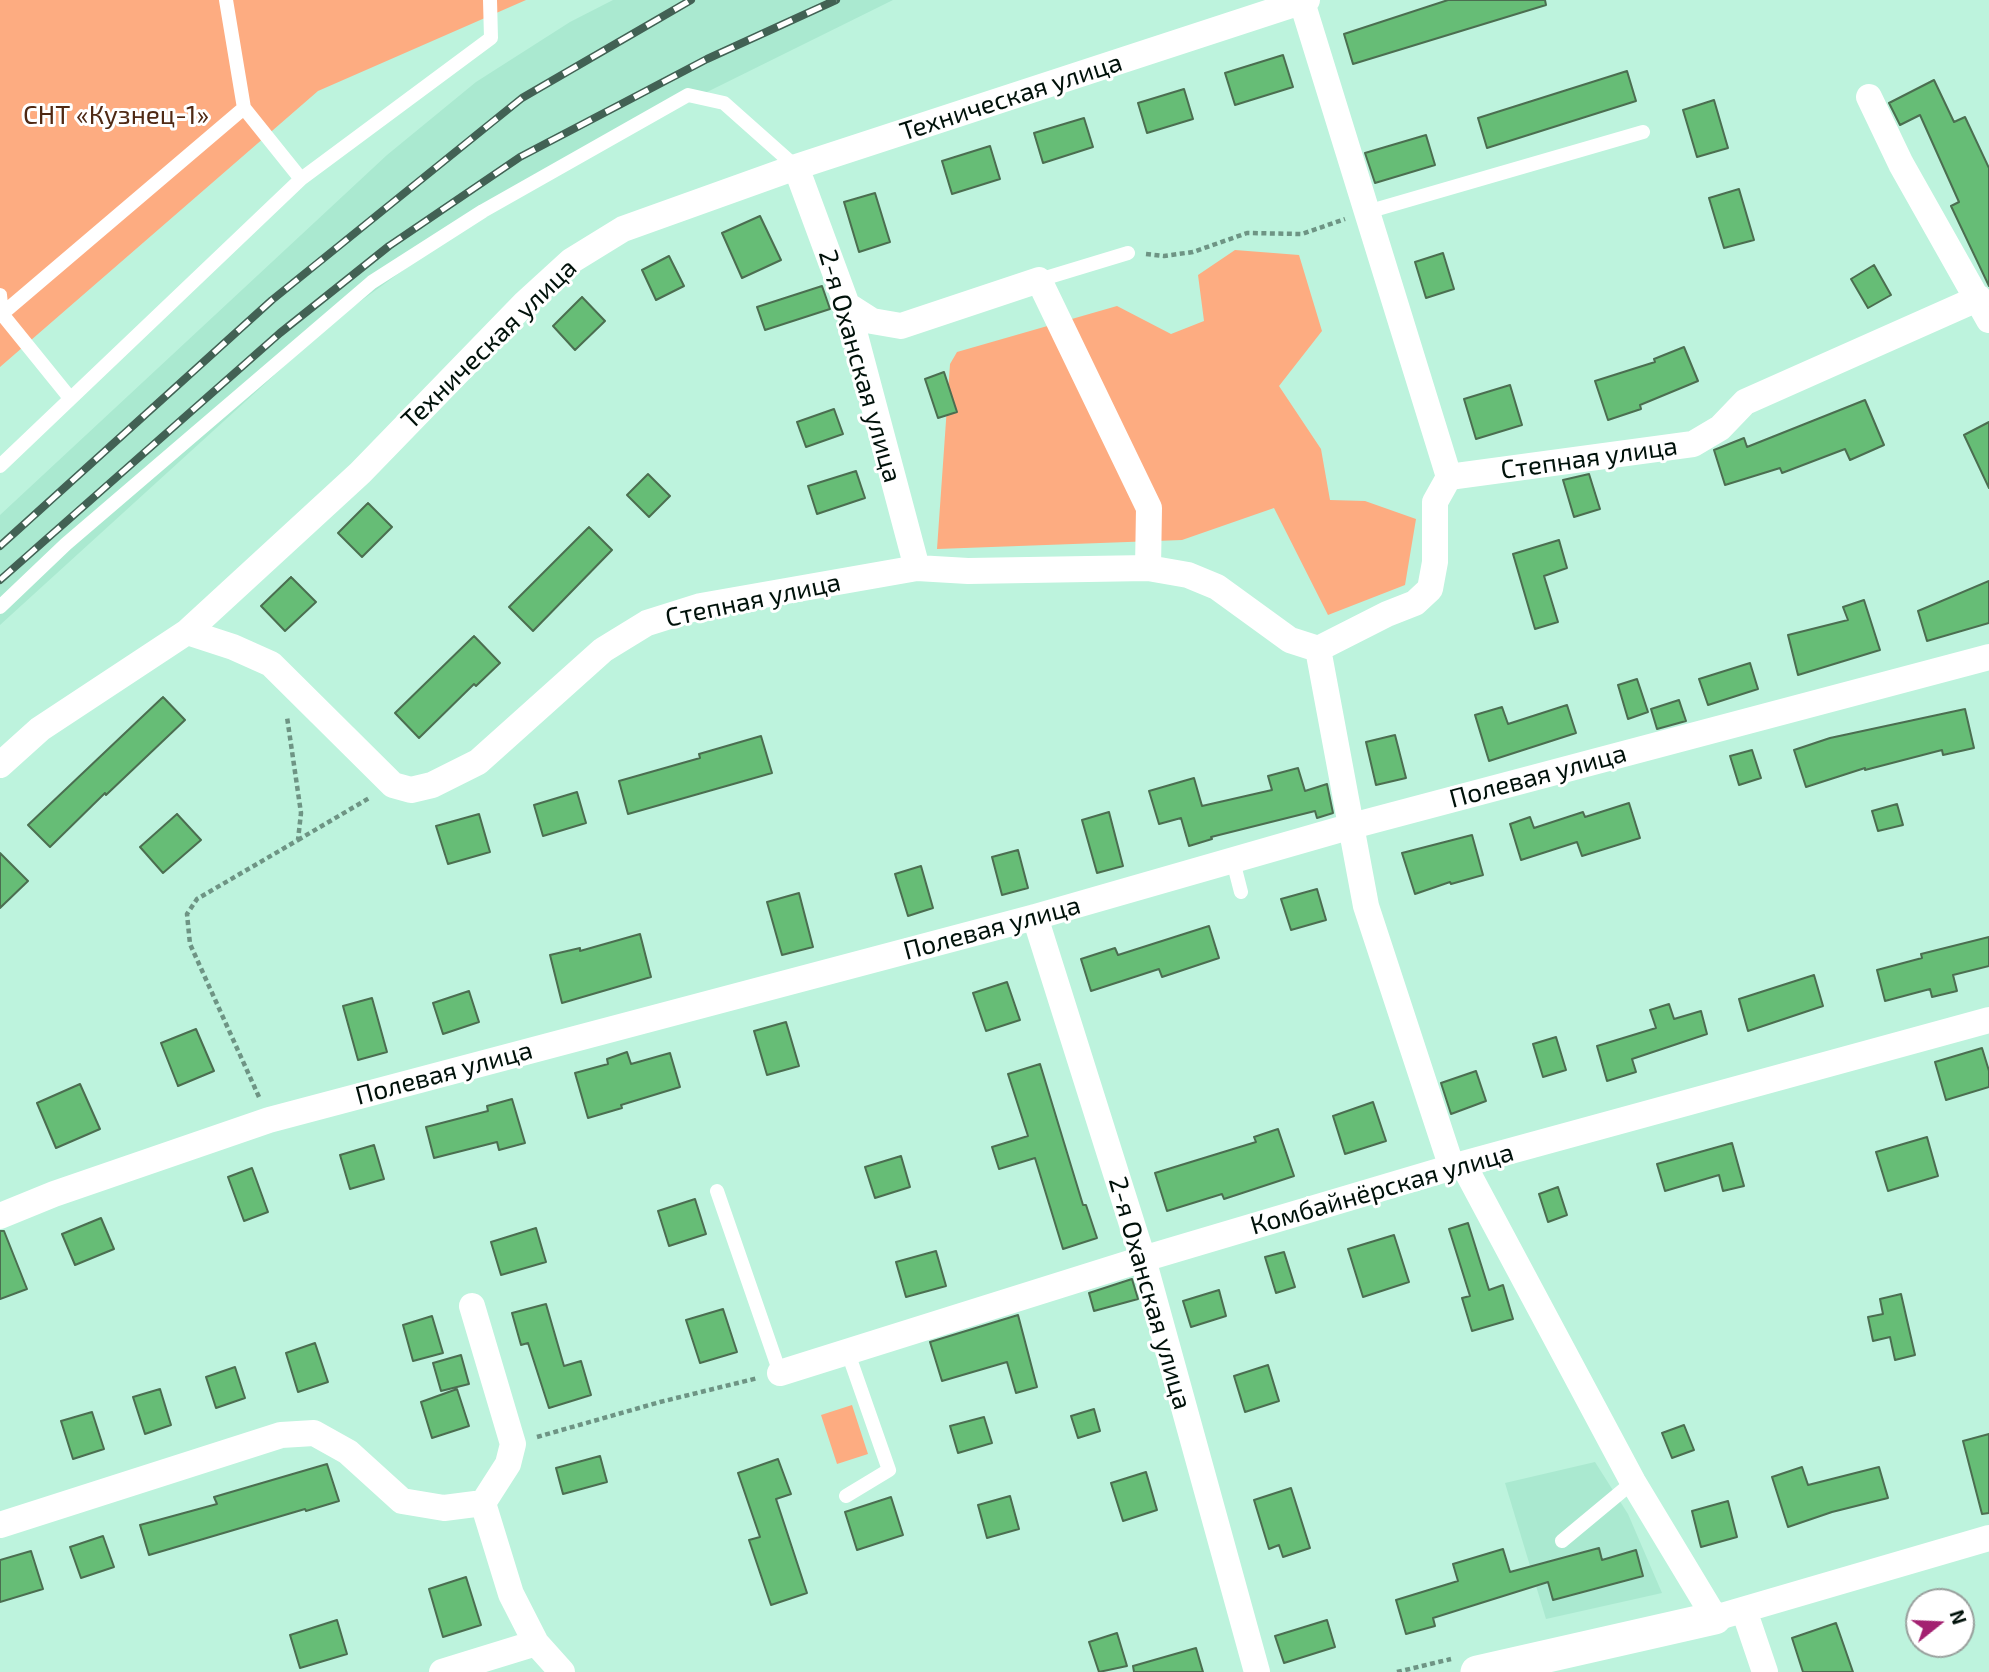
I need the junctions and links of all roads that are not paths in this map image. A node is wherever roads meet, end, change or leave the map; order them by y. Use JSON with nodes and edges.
{"nodes":[{"id":1,"x":226,"y":0,"type":"edge"},
{"id":2,"x":490,"y":0,"type":"edge"},
{"id":3,"x":1304,"y":1,"type":"edge"},
{"id":4,"x":1869,"y":97,"type":"dead end"},
{"id":5,"x":244,"y":108,"type":"junction"},
{"id":6,"x":1643,"y":132,"type":"dead end"},
{"id":7,"x":796,"y":167,"type":"junction"},
{"id":8,"x":301,"y":179,"type":"junction"},
{"id":9,"x":1367,"y":212,"type":"junction"},
{"id":10,"x":1128,"y":253,"type":"road end"},
{"id":11,"x":1039,"y":280,"type":"junction"},
{"id":12,"x":0,"y":295,"type":"edge"},
{"id":13,"x":847,"y":305,"type":"junction"},
{"id":14,"x":1984,"y":309,"type":"edge"},
{"id":15,"x":2,"y":314,"type":"junction"},
{"id":16,"x":71,"y":398,"type":"junction"},
{"id":17,"x":0,"y":466,"type":"edge"},
{"id":18,"x":1449,"y":477,"type":"junction"},
{"id":19,"x":917,"y":568,"type":"junction"},
{"id":20,"x":1148,"y":568,"type":"junction"},
{"id":21,"x":0,"y":607,"type":"edge"},
{"id":22,"x":187,"y":632,"type":"junction"},
{"id":23,"x":1318,"y":649,"type":"junction"},
{"id":24,"x":1989,"y":657,"type":"edge"},
{"id":25,"x":0,"y":765,"type":"edge"},
{"id":26,"x":1352,"y":826,"type":"junction"},
{"id":27,"x":1234,"y":861,"type":"junction"},
{"id":28,"x":1241,"y":892,"type":"dead end"},
{"id":29,"x":1035,"y":917,"type":"junction"},
{"id":30,"x":1989,"y":1020,"type":"edge"},
{"id":31,"x":1458,"y":1166,"type":"junction"},
{"id":32,"x":717,"y":1191,"type":"dead end"},
{"id":33,"x":0,"y":1216,"type":"edge"},
{"id":34,"x":1143,"y":1259,"type":"junction"},
{"id":35,"x":472,"y":1307,"type":"dead end"},
{"id":36,"x":848,"y":1353,"type":"junction"},
{"id":37,"x":780,"y":1373,"type":"joint"},
{"id":38,"x":1633,"y":1482,"type":"junction"},
{"id":39,"x":846,"y":1496,"type":"dead end"},
{"id":40,"x":483,"y":1503,"type":"junction"},
{"id":41,"x":0,"y":1525,"type":"edge"},
{"id":42,"x":1989,"y":1538,"type":"edge"},
{"id":43,"x":1562,"y":1541,"type":"dead end"},
{"id":44,"x":1729,"y":1614,"type":"junction"},
{"id":45,"x":536,"y":1643,"type":"junction"},
{"id":46,"x":442,"y":1672,"type":"edge"},
{"id":47,"x":562,"y":1672,"type":"edge"},
{"id":48,"x":1257,"y":1672,"type":"edge"},
{"id":49,"x":1477,"y":1672,"type":"edge"},
{"id":50,"x":1765,"y":1672,"type":"edge"}],
"edges":[{"from":1,"to":5,"type":"lane"},
{"from":2,"to":8,"type":"lane"},
{"from":3,"to":7,"type":"street","name":"Техническая улица"},
{"from":3,"to":9,"type":"street"},
{"from":4,"to":14,"type":"street"},
{"from":5,"to":8,"type":"lane"},
{"from":5,"to":15,"type":"lane"},
{"from":6,"to":9,"type":"lane"},
{"from":7,"to":13,"type":"street","name":"2-я Оханская улица"},
{"from":7,"to":21,"type":"lane"},
{"from":7,"to":22,"type":"street","name":"Техническая улица"},
{"from":8,"to":16,"type":"lane"},
{"from":9,"to":18,"type":"street"},
{"from":10,"to":11,"type":"lane"},
{"from":11,"to":13,"type":"street"},
{"from":11,"to":20,"type":"street"},
{"from":12,"to":15,"type":"lane"},
{"from":13,"to":19,"type":"street","name":"2-я Оханская улица"},
{"from":14,"to":18,"type":"street","name":"Степная улица"},
{"from":15,"to":16,"type":"lane"},
{"from":16,"to":17,"type":"lane"},
{"from":18,"to":23,"type":"street"},
{"from":19,"to":20,"type":"street","name":"Степная улица"},
{"from":19,"to":22,"type":"street","name":"Степная улица"},
{"from":20,"to":23,"type":"street","name":"Степная улица"},
{"from":22,"to":25,"type":"street","name":"Техническая улица"},
{"from":23,"to":26,"type":"street"},
{"from":24,"to":26,"type":"street","name":"Полевая улица"},
{"from":26,"to":27,"type":"street","name":"Полевая улица"},
{"from":26,"to":31,"type":"street"},
{"from":27,"to":28,"type":"lane"},
{"from":27,"to":29,"type":"street","name":"Полевая улица"},
{"from":29,"to":33,"type":"street","name":"Полевая улица"},
{"from":29,"to":34,"type":"street","name":"2-я Оханская улица"},
{"from":30,"to":31,"type":"street","name":"Комбайнёрская улица"},
{"from":31,"to":34,"type":"street","name":"Комбайнёрская улица"},
{"from":31,"to":38,"type":"street"},
{"from":32,"to":37,"type":"lane"},
{"from":34,"to":36,"type":"street","name":"Комбайнёрская улица"},
{"from":34,"to":48,"type":"street","name":"2-я Оханская улица"},
{"from":35,"to":40,"type":"street"},
{"from":36,"to":37,"type":"street","name":"Комбайнёрская улица"},
{"from":36,"to":39,"type":"lane"},
{"from":38,"to":43,"type":"lane"},
{"from":38,"to":44,"type":"street"},
{"from":40,"to":41,"type":"street"},
{"from":40,"to":45,"type":"street"},
{"from":42,"to":44,"type":"street"},
{"from":44,"to":49,"type":"street"},
{"from":44,"to":50,"type":"street"},
{"from":45,"to":46,"type":"street"},
{"from":45,"to":47,"type":"street"}]}
